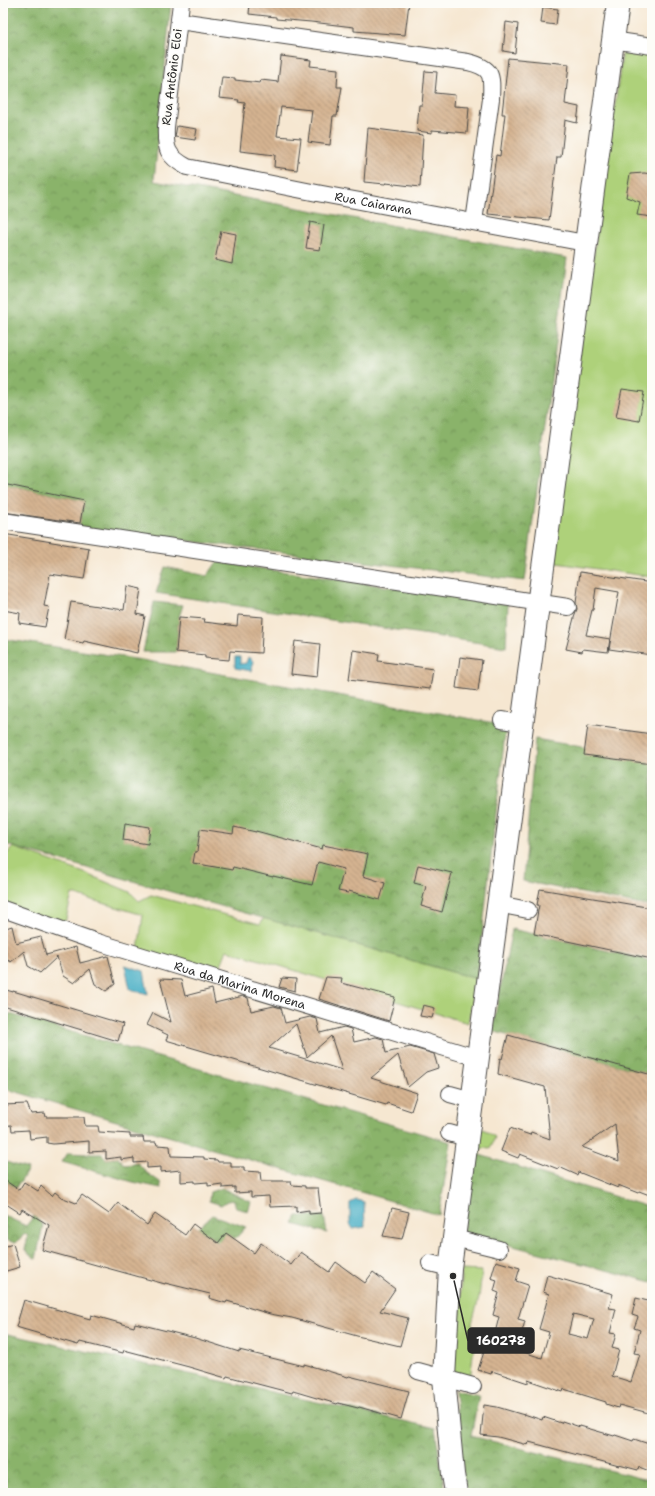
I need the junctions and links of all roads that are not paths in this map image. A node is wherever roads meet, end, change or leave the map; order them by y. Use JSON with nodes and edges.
{"nodes":[{"id":1,"x":181,"y":3,"type":"edge"},
{"id":2,"x":618,"y":3,"type":"edge"},
{"id":3,"x":179,"y":21,"type":"junction"},
{"id":4,"x":612,"y":40,"type":"junction"},
{"id":5,"x":652,"y":46,"type":"edge"},
{"id":6,"x":168,"y":151,"type":"joint"},
{"id":7,"x":474,"y":222,"type":"junction"},
{"id":8,"x":585,"y":243,"type":"junction"},
{"id":9,"x":3,"y":521,"type":"edge"},
{"id":10,"x":538,"y":601,"type":"junction"},
{"id":11,"x":568,"y":607,"type":"dead end"},
{"id":12,"x":498,"y":904,"type":"junction"},
{"id":13,"x":3,"y":909,"type":"edge"},
{"id":14,"x":528,"y":910,"type":"dead end"},
{"id":15,"x":478,"y":1058,"type":"junction"},
{"id":16,"x":450,"y":1094,"type":"dead end"},
{"id":17,"x":472,"y":1100,"type":"junction"},
{"id":18,"x":454,"y":1238,"type":"junction"},
{"id":19,"x":499,"y":1249,"type":"dead end"},
{"id":20,"x":418,"y":1371,"type":"dead end"},
{"id":21,"x":444,"y":1378,"type":"junction"},
{"id":22,"x":473,"y":1386,"type":"dead end"},
{"id":23,"x":456,"y":1493,"type":"edge"}],
"edges":[{"from":1,"to":3,"type":"street","name":"Rua Antônio Eloi"},
{"from":2,"to":4,"type":"main road"},
{"from":3,"to":6,"type":"street","name":"Rua Antônio Eloi"},
{"from":3,"to":7,"type":"street"},
{"from":4,"to":5,"type":"street"},
{"from":4,"to":8,"type":"main road"},
{"from":6,"to":7,"type":"street","name":"Rua Caiarana"},
{"from":7,"to":8,"type":"street","name":"Rua Caiarana"},
{"from":8,"to":10,"type":"main road"},
{"from":9,"to":10,"type":"street"},
{"from":10,"to":11,"type":"street"},
{"from":10,"to":12,"type":"main road"},
{"from":12,"to":14,"type":"street"},
{"from":12,"to":15,"type":"main road"},
{"from":13,"to":15,"type":"street","name":"Rua da Marina Morena"},
{"from":15,"to":17,"type":"main road"},
{"from":16,"to":17,"type":"street"},
{"from":17,"to":18,"type":"main road"},
{"from":18,"to":19,"type":"street"},
{"from":18,"to":21,"type":"main road"},
{"from":20,"to":21,"type":"street"},
{"from":21,"to":22,"type":"street"},
{"from":21,"to":23,"type":"main road"}]}
